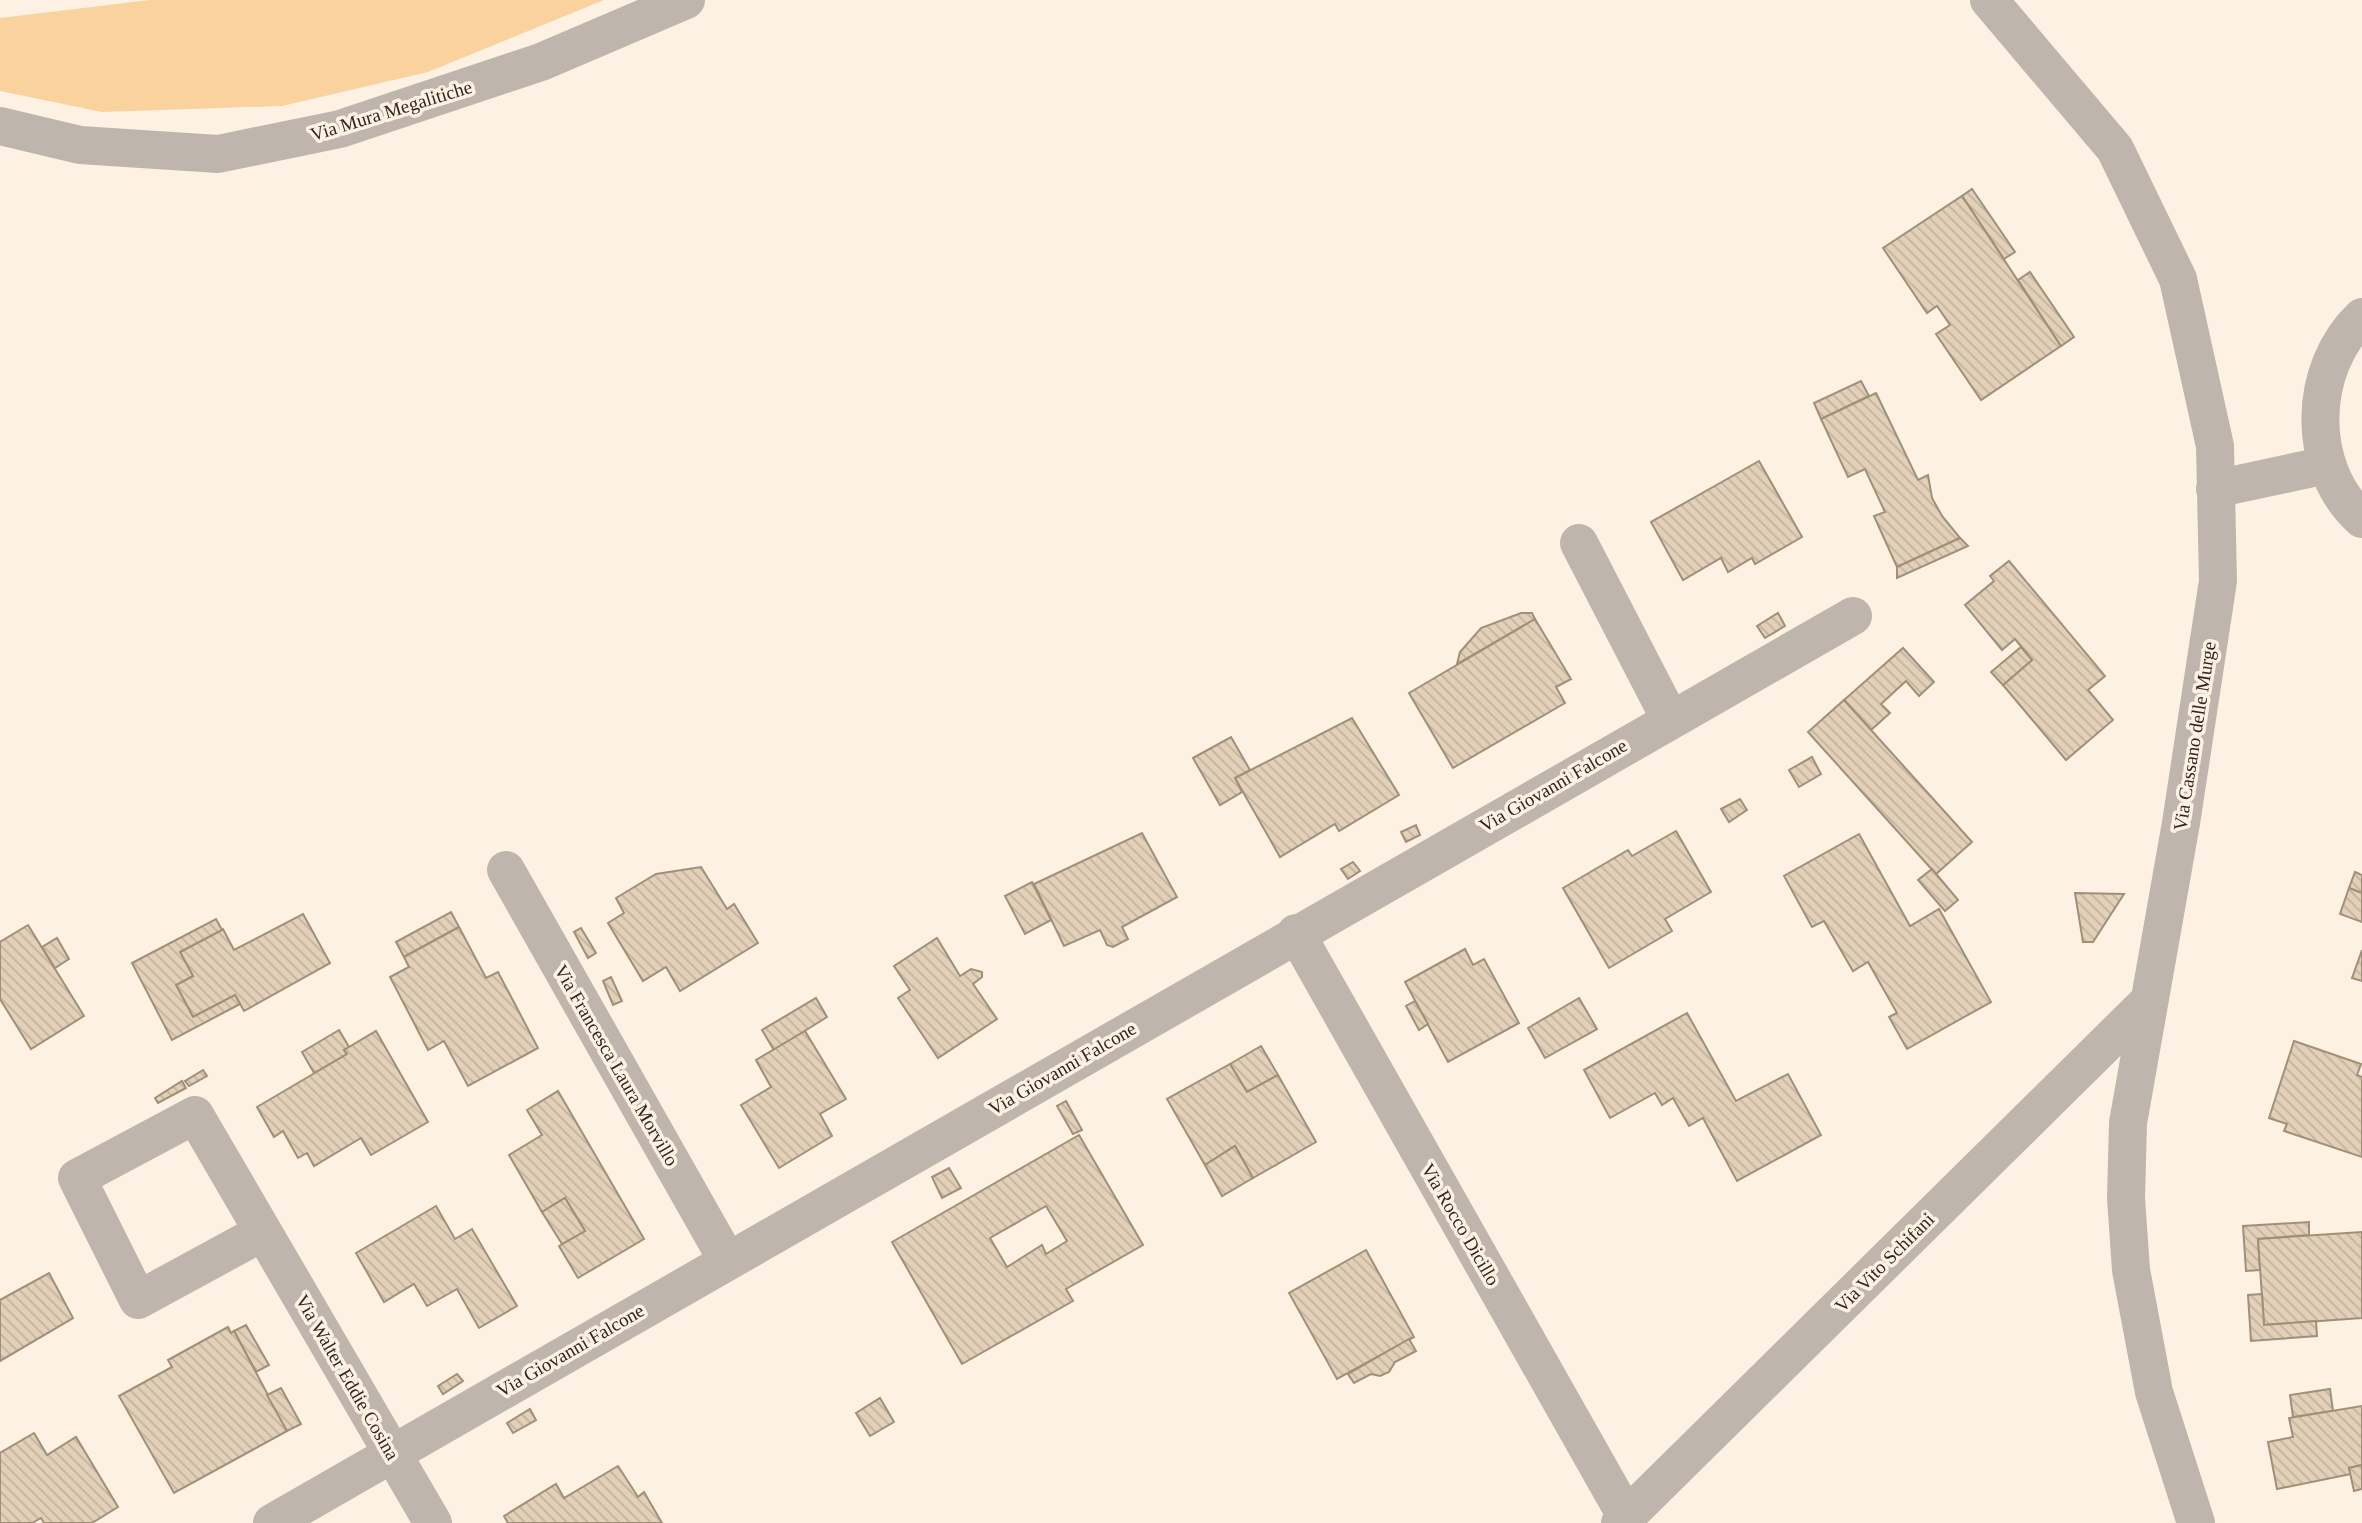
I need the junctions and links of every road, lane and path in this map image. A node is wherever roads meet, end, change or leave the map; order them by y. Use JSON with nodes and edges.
{"nodes":[{"id":1,"x":686,"y":0,"type":"edge"},
{"id":2,"x":1989,"y":0,"type":"edge"},
{"id":3,"x":0,"y":125,"type":"edge"},
{"id":4,"x":2362,"y":317,"type":"edge"},
{"id":5,"x":2327,"y":465,"type":"junction"},
{"id":6,"x":2216,"y":489,"type":"junction"},
{"id":7,"x":2362,"y":519,"type":"edge"},
{"id":8,"x":1579,"y":543,"type":"dead end"},
{"id":9,"x":1853,"y":616,"type":"dead end"},
{"id":10,"x":1670,"y":719,"type":"junction"},
{"id":11,"x":506,"y":870,"type":"dead end"},
{"id":12,"x":1296,"y":933,"type":"junction"},
{"id":13,"x":2149,"y":1001,"type":"junction"},
{"id":14,"x":263,"y":1232,"type":"junction"},
{"id":15,"x":727,"y":1260,"type":"junction"},
{"id":16,"x":392,"y":1453,"type":"junction"},
{"id":17,"x":1623,"y":1519,"type":"edge"},
{"id":18,"x":272,"y":1523,"type":"edge"},
{"id":19,"x":433,"y":1523,"type":"edge"},
{"id":20,"x":2196,"y":1523,"type":"edge"}],
"edges":[{"from":1,"to":3,"type":"street","name":"Via Mura Megalitiche"},
{"from":2,"to":6,"type":"street","name":"Via Cassano delle Murge"},
{"from":4,"to":5,"type":"street"},
{"from":5,"to":6,"type":"street"},
{"from":5,"to":7,"type":"street"},
{"from":6,"to":13,"type":"street","name":"Via Cassano delle Murge"},
{"from":8,"to":10,"type":"street"},
{"from":9,"to":10,"type":"street","name":"Via Giovanni Falcone"},
{"from":10,"to":12,"type":"street","name":"Via Giovanni Falcone"},
{"from":11,"to":15,"type":"street","name":"Via Francesca Laura Morvillo"},
{"from":12,"to":15,"type":"street","name":"Via Giovanni Falcone"},
{"from":12,"to":17,"type":"street","name":"Via Rocco Dicillo"},
{"from":13,"to":17,"type":"street","name":"Via Vito Schifani"},
{"from":13,"to":20,"type":"street","name":"Via Cassano delle Murge"},
{"from":14,"to":14,"type":"street","name":"Via Walter Eddie Cosina"},
{"from":14,"to":16,"type":"street","name":"Via Walter Eddie Cosina"},
{"from":15,"to":16,"type":"street","name":"Via Giovanni Falcone"},
{"from":16,"to":18,"type":"street","name":"Via Giovanni Falcone"},
{"from":16,"to":19,"type":"street","name":"Via Walter Eddie Cosina"}]}
